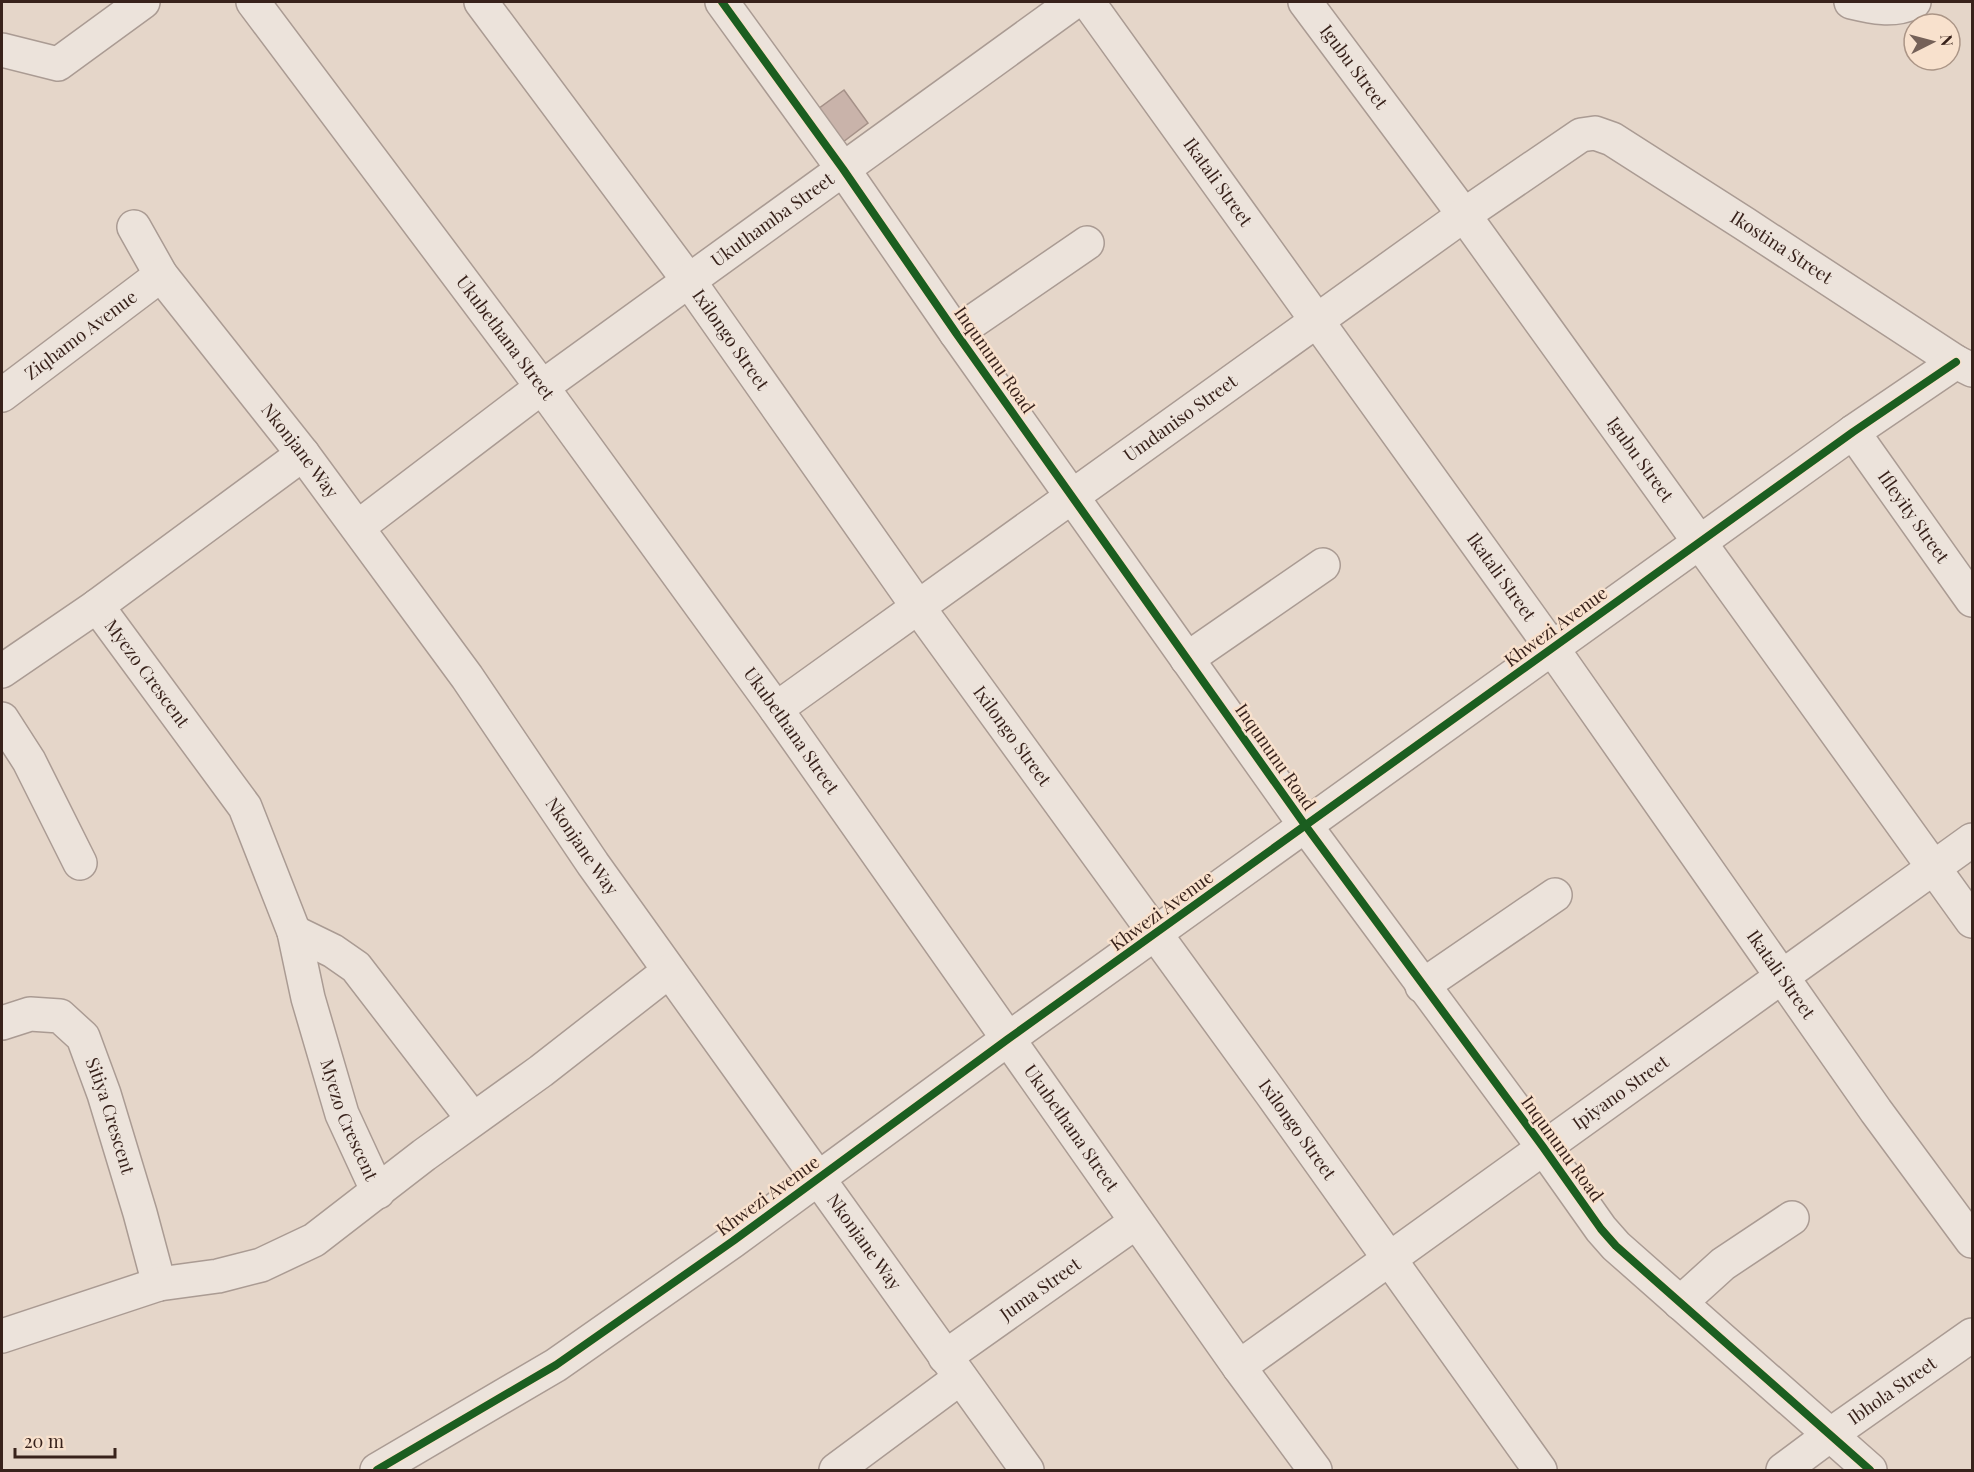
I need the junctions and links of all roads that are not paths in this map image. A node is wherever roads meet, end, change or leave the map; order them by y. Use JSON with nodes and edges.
{"nodes":[{"id":1,"x":253,"y":2,"type":"edge"},
{"id":2,"x":482,"y":2,"type":"edge"},
{"id":3,"x":1074,"y":2,"type":"edge"},
{"id":4,"x":1088,"y":2,"type":"edge"},
{"id":5,"x":1305,"y":2,"type":"edge"},
{"id":6,"x":1851,"y":2,"type":"edge"},
{"id":7,"x":1914,"y":2,"type":"edge"},
{"id":8,"x":131,"y":5,"type":"edge"},
{"id":9,"x":738,"y":7,"type":"edge"},
{"id":10,"x":2,"y":50,"type":"edge"},
{"id":11,"x":1587,"y":134,"type":"joint"},
{"id":12,"x":843,"y":169,"type":"junction"},
{"id":13,"x":1464,"y":215,"type":"junction"},
{"id":14,"x":134,"y":227,"type":"dead end"},
{"id":15,"x":1087,"y":243,"type":"dead end"},
{"id":16,"x":161,"y":275,"type":"junction"},
{"id":17,"x":689,"y":281,"type":"junction"},
{"id":18,"x":1316,"y":321,"type":"junction"},
{"id":19,"x":956,"y":333,"type":"junction"},
{"id":20,"x":1964,"y":366,"type":"edge"},
{"id":21,"x":542,"y":387,"type":"junction"},
{"id":22,"x":2,"y":395,"type":"edge"},
{"id":23,"x":1852,"y":432,"type":"junction"},
{"id":24,"x":303,"y":454,"type":"junction"},
{"id":25,"x":1072,"y":496,"type":"junction"},
{"id":26,"x":358,"y":526,"type":"junction"},
{"id":27,"x":1700,"y":541,"type":"junction"},
{"id":28,"x":1323,"y":565,"type":"dead end"},
{"id":29,"x":1972,"y":600,"type":"edge"},
{"id":30,"x":97,"y":606,"type":"junction"},
{"id":31,"x":918,"y":607,"type":"junction"},
{"id":32,"x":1552,"y":648,"type":"junction"},
{"id":33,"x":1188,"y":659,"type":"junction"},
{"id":34,"x":2,"y":671,"type":"edge"},
{"id":35,"x":776,"y":710,"type":"junction"},
{"id":36,"x":2,"y":718,"type":"edge"},
{"id":37,"x":1305,"y":825,"type":"junction"},
{"id":38,"x":1972,"y":840,"type":"edge"},
{"id":39,"x":80,"y":863,"type":"dead end"},
{"id":40,"x":1935,"y":867,"type":"junction"},
{"id":41,"x":1555,"y":895,"type":"dead end"},
{"id":42,"x":1972,"y":921,"type":"edge"},
{"id":43,"x":294,"y":932,"type":"junction"},
{"id":44,"x":1154,"y":935,"type":"junction"},
{"id":45,"x":669,"y":971,"type":"junction"},
{"id":46,"x":1784,"y":978,"type":"junction"},
{"id":47,"x":1422,"y":986,"type":"junction"},
{"id":48,"x":2,"y":1023,"type":"edge"},
{"id":49,"x":1008,"y":1040,"type":"junction"},
{"id":50,"x":472,"y":1119,"type":"junction"},
{"id":51,"x":1543,"y":1147,"type":"junction"},
{"id":52,"x":818,"y":1178,"type":"junction"},
{"id":53,"x":378,"y":1192,"type":"junction"},
{"id":54,"x":1792,"y":1218,"type":"dead end"},
{"id":55,"x":1136,"y":1222,"type":"junction"},
{"id":56,"x":1972,"y":1242,"type":"edge"},
{"id":57,"x":1389,"y":1258,"type":"junction"},
{"id":58,"x":159,"y":1284,"type":"junction"},
{"id":59,"x":1680,"y":1303,"type":"junction"},
{"id":60,"x":1972,"y":1335,"type":"edge"},
{"id":61,"x":2,"y":1336,"type":"edge"},
{"id":62,"x":1239,"y":1367,"type":"junction"},
{"id":63,"x":952,"y":1368,"type":"junction"},
{"id":64,"x":1830,"y":1435,"type":"junction"},
{"id":65,"x":425,"y":1459,"type":"edge"},
{"id":66,"x":376,"y":1470,"type":"edge"},
{"id":67,"x":836,"y":1470,"type":"edge"},
{"id":68,"x":1027,"y":1470,"type":"edge"},
{"id":69,"x":1315,"y":1470,"type":"edge"},
{"id":70,"x":1540,"y":1470,"type":"edge"},
{"id":71,"x":1783,"y":1470,"type":"edge"},
{"id":72,"x":1870,"y":1470,"type":"edge"}],
"edges":[{"from":1,"to":21,"type":"street","name":"Ukubethana Street"},
{"from":2,"to":17,"type":"street","name":"Ixilongo Street"},
{"from":3,"to":12,"type":"street","name":"Ukuthamba Street"},
{"from":4,"to":18,"type":"street","name":"Ikatali Street"},
{"from":5,"to":13,"type":"street","name":"Igubu Street"},
{"from":6,"to":7,"type":"street"},
{"from":8,"to":10,"type":"street"},
{"from":9,"to":12,"type":"street","name":"Inqununu Road"},
{"from":11,"to":13,"type":"street","name":"Umdaniso Street"},
{"from":11,"to":20,"type":"street","name":"Ikostina Street"},
{"from":12,"to":17,"type":"street","name":"Ukuthamba Street"},
{"from":12,"to":19,"type":"street","name":"Inqununu Road"},
{"from":13,"to":18,"type":"street","name":"Umdaniso Street"},
{"from":13,"to":27,"type":"street","name":"Igubu Street"},
{"from":14,"to":16,"type":"street","name":"Nkonjane Way"},
{"from":15,"to":19,"type":"street","name":"Inqununu Road"},
{"from":16,"to":22,"type":"street","name":"Ziqhamo Avenue"},
{"from":16,"to":24,"type":"street","name":"Nkonjane Way"},
{"from":17,"to":21,"type":"street","name":"Ukuthamba Street"},
{"from":17,"to":31,"type":"street","name":"Ixilongo Street"},
{"from":18,"to":25,"type":"street","name":"Umdaniso Street"},
{"from":18,"to":32,"type":"street","name":"Ikatali Street"},
{"from":19,"to":25,"type":"street","name":"Inqununu Road"},
{"from":20,"to":23,"type":"street","name":"Khwezi Avenue"},
{"from":21,"to":26,"type":"street","name":"Ukuthamba Street"},
{"from":21,"to":35,"type":"street","name":"Ukubethana Street"},
{"from":23,"to":27,"type":"street","name":"Khwezi Avenue"},
{"from":23,"to":29,"type":"street","name":"Ifleyity Street"},
{"from":24,"to":26,"type":"street","name":"Nkonjane Way"},
{"from":24,"to":30,"type":"street","name":"Myezo Crescent"},
{"from":25,"to":31,"type":"street","name":"Umdaniso Street"},
{"from":25,"to":33,"type":"street","name":"Inqununu Road"},
{"from":26,"to":45,"type":"street","name":"Nkonjane Way"},
{"from":27,"to":32,"type":"street","name":"Khwezi Avenue"},
{"from":27,"to":40,"type":"street","name":"Igubu Street"},
{"from":28,"to":33,"type":"street"},
{"from":30,"to":34,"type":"street","name":"Myezo Crescent"},
{"from":30,"to":43,"type":"street","name":"Myezo Crescent"},
{"from":31,"to":35,"type":"street","name":"Umdaniso Street"},
{"from":31,"to":44,"type":"street","name":"Ixilongo Street"},
{"from":32,"to":37,"type":"street","name":"Khwezi Avenue"},
{"from":32,"to":46,"type":"street","name":"Ikatali Street"},
{"from":33,"to":37,"type":"street","name":"Inqununu Road"},
{"from":35,"to":49,"type":"street","name":"Ukubethana Street"},
{"from":36,"to":39,"type":"street"},
{"from":37,"to":44,"type":"street","name":"Khwezi Avenue"},
{"from":37,"to":47,"type":"street","name":"Inqununu Road"},
{"from":38,"to":40,"type":"street","name":"Ipiyano Street"},
{"from":40,"to":42,"type":"street","name":"Igubu Street"},
{"from":40,"to":46,"type":"street","name":"Ipiyano Street"},
{"from":41,"to":47,"type":"street"},
{"from":43,"to":50,"type":"street"},
{"from":43,"to":53,"type":"street","name":"Myezo Crescent"},
{"from":44,"to":49,"type":"street","name":"Khwezi Avenue"},
{"from":44,"to":57,"type":"street","name":"Ixilongo Street"},
{"from":45,"to":50,"type":"street","name":"Myezo Crescent"},
{"from":45,"to":52,"type":"street","name":"Nkonjane Way"},
{"from":46,"to":51,"type":"street","name":"Ipiyano Street"},
{"from":46,"to":56,"type":"street","name":"Ikatali Street"},
{"from":47,"to":51,"type":"street","name":"Inqununu Road"},
{"from":48,"to":58,"type":"street","name":"Sitiya Crescent"},
{"from":49,"to":52,"type":"street","name":"Khwezi Avenue"},
{"from":49,"to":55,"type":"street","name":"Ukubethana Street"},
{"from":50,"to":53,"type":"street","name":"Myezo Crescent"},
{"from":51,"to":57,"type":"street","name":"Ipiyano Street"},
{"from":51,"to":59,"type":"street","name":"Inqununu Road"},
{"from":52,"to":63,"type":"street","name":"Nkonjane Way"},
{"from":52,"to":65,"type":"street","name":"Khwezi Avenue"},
{"from":53,"to":58,"type":"street"},
{"from":54,"to":59,"type":"street"},
{"from":55,"to":62,"type":"street","name":"Ukubethana Street"},
{"from":55,"to":63,"type":"street","name":"Juma Street"},
{"from":57,"to":62,"type":"street","name":"Ipiyano Street"},
{"from":57,"to":70,"type":"street","name":"Ixilongo Street"},
{"from":58,"to":61,"type":"street"},
{"from":59,"to":64,"type":"street","name":"Inqununu Road"},
{"from":60,"to":64,"type":"street","name":"Ibhola Street"},
{"from":62,"to":69,"type":"street","name":"Ukubethana Street"},
{"from":63,"to":67,"type":"street","name":"Juma Street"},
{"from":63,"to":68,"type":"street","name":"Nkonjane Way"},
{"from":64,"to":71,"type":"street","name":"Ibhola Street"},
{"from":64,"to":72,"type":"street","name":"Inqununu Road"},
{"from":65,"to":66,"type":"street","name":"Khwezi Avenue"}]}
